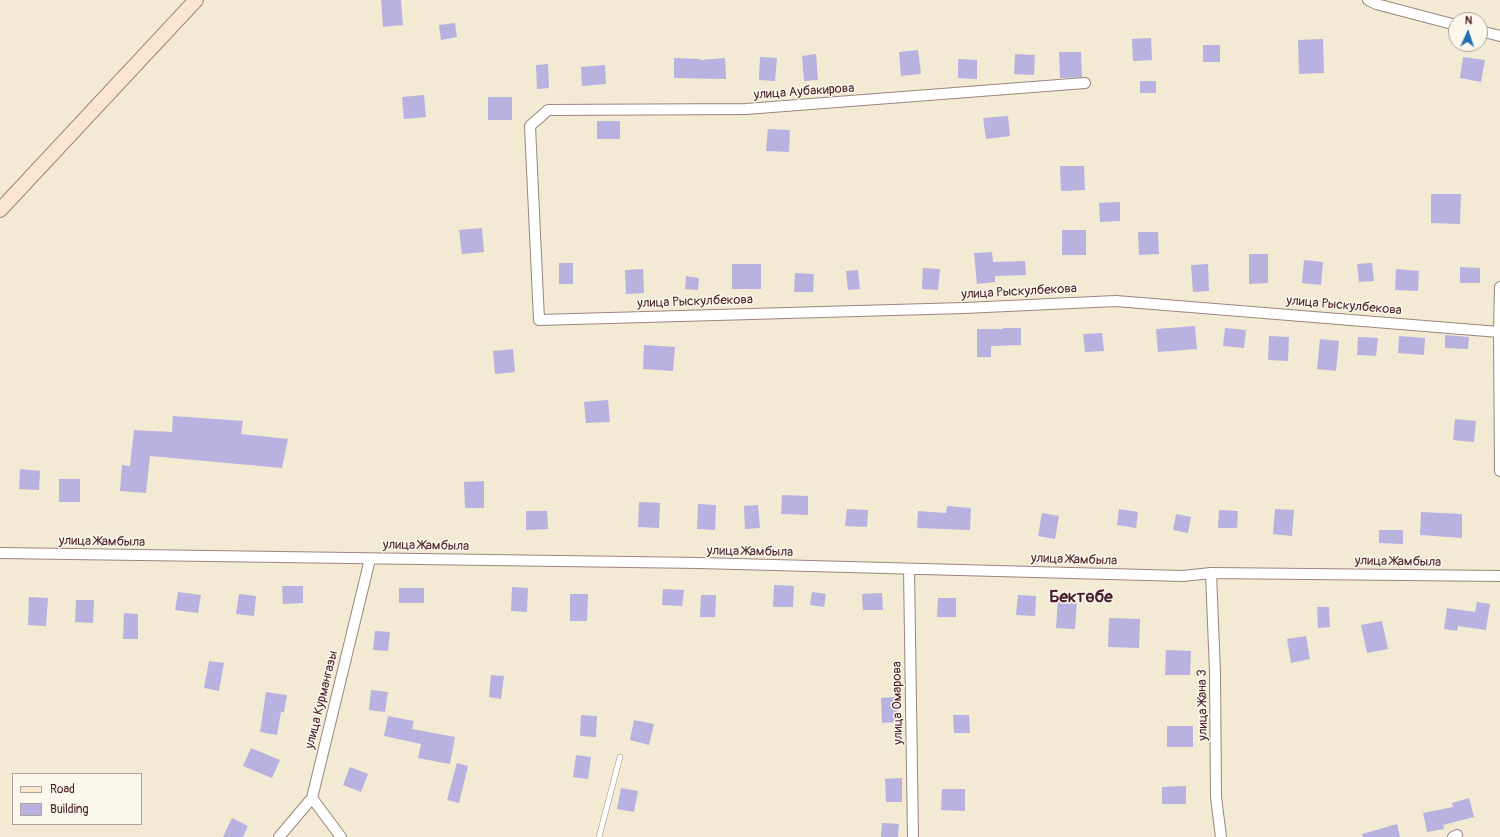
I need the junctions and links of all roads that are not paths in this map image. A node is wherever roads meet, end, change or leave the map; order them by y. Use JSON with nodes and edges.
{"nodes":[{"id":1,"x":196,"y":0,"type":"edge"},
{"id":2,"x":1368,"y":0,"type":"edge"},
{"id":3,"x":1448,"y":23,"type":"edge"},
{"id":4,"x":1488,"y":33,"type":"edge"},
{"id":5,"x":1500,"y":36,"type":"edge"},
{"id":6,"x":1085,"y":83,"type":"dead end"},
{"id":7,"x":0,"y":210,"type":"edge"},
{"id":8,"x":1500,"y":286,"type":"edge"},
{"id":9,"x":539,"y":320,"type":"joint"},
{"id":10,"x":1499,"y":332,"type":"junction"},
{"id":11,"x":1500,"y":471,"type":"edge"},
{"id":12,"x":0,"y":554,"type":"edge"},
{"id":13,"x":370,"y":559,"type":"junction"},
{"id":14,"x":909,"y":569,"type":"junction"},
{"id":15,"x":1211,"y":573,"type":"junction"},
{"id":16,"x":1500,"y":576,"type":"edge"},
{"id":17,"x":620,"y":757,"type":"dead end"},
{"id":18,"x":312,"y":798,"type":"junction"},
{"id":19,"x":279,"y":837,"type":"edge"},
{"id":20,"x":342,"y":837,"type":"edge"},
{"id":21,"x":599,"y":837,"type":"edge"},
{"id":22,"x":913,"y":837,"type":"edge"},
{"id":23,"x":1221,"y":837,"type":"edge"}],
"edges":[{"from":1,"to":7,"type":"main road"},
{"from":2,"to":3,"type":"street"},
{"from":4,"to":5,"type":"street"},
{"from":6,"to":9,"type":"street","name":"улица Аубакирова"},
{"from":8,"to":10,"type":"street"},
{"from":9,"to":10,"type":"street","name":"улица Рыскулбекова"},
{"from":10,"to":11,"type":"street"},
{"from":12,"to":13,"type":"street","name":"улица Жамбыла"},
{"from":13,"to":14,"type":"street","name":"улица Жамбыла"},
{"from":13,"to":18,"type":"street","name":"улица Курмангазы"},
{"from":14,"to":15,"type":"street","name":"улица Жамбыла"},
{"from":14,"to":22,"type":"street","name":"улица Омарова"},
{"from":15,"to":16,"type":"street","name":"улица Жамбыла"},
{"from":15,"to":23,"type":"street","name":"улица Жана 3"},
{"from":17,"to":21,"type":"lane"},
{"from":18,"to":19,"type":"street","name":"улица Курмангазы"},
{"from":18,"to":20,"type":"street"}]}
